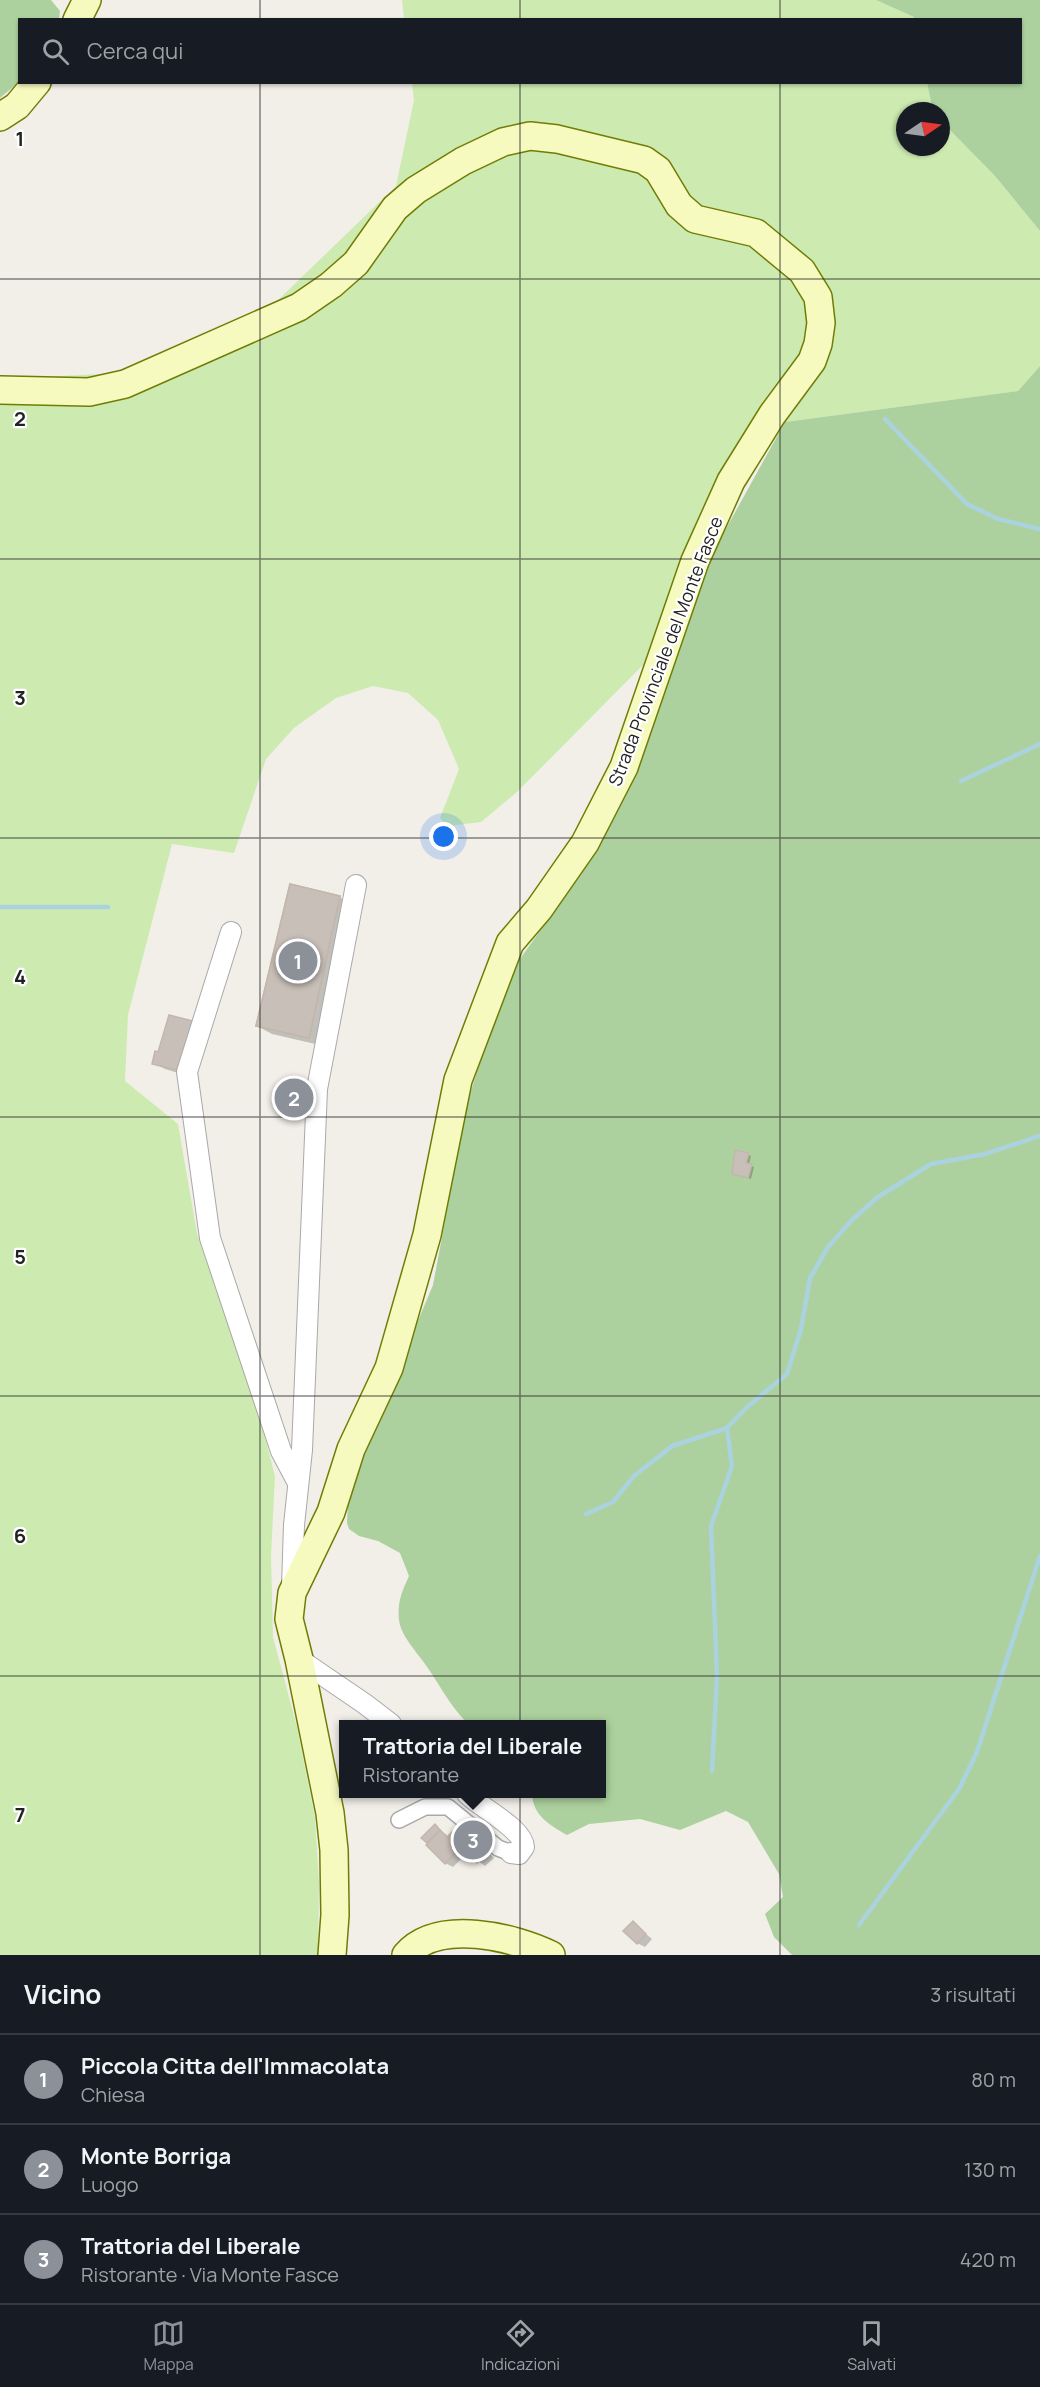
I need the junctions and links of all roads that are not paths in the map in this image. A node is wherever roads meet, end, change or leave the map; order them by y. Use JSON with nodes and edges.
{"nodes":[{"id":1,"x":87,"y":0,"type":"edge"},
{"id":2,"x":78,"y":18,"type":"edge"},
{"id":3,"x":35,"y":84,"type":"edge"},
{"id":4,"x":0,"y":117,"type":"edge"},
{"id":5,"x":0,"y":390,"type":"edge"},
{"id":6,"x":356,"y":885,"type":"dead end"},
{"id":7,"x":231,"y":932,"type":"dead end"},
{"id":8,"x":298,"y":1483,"type":"junction"},
{"id":9,"x":292,"y":1593,"type":"junction"},
{"id":10,"x":299,"y":1659,"type":"junction"},
{"id":11,"x":385,"y":1720,"type":"edge"},
{"id":12,"x":472,"y":1798,"type":"edge"},
{"id":13,"x":399,"y":1820,"type":"dead end"},
{"id":14,"x":511,"y":1853,"type":"joint"},
{"id":15,"x":332,"y":1955,"type":"edge"},
{"id":16,"x":406,"y":1955,"type":"edge"},
{"id":17,"x":551,"y":1955,"type":"edge"}],
"edges":[{"from":1,"to":2,"type":"main road"},
{"from":3,"to":4,"type":"main road"},
{"from":5,"to":9,"type":"main road","name":"Strada Provinciale del Monte Fasce"},
{"from":6,"to":8,"type":"street"},
{"from":7,"to":8,"type":"street"},
{"from":8,"to":9,"type":"street"},
{"from":9,"to":10,"type":"main road","name":"Strada Provinciale del Monte Fasce"},
{"from":10,"to":11,"type":"street"},
{"from":10,"to":15,"type":"main road","name":"Strada Provinciale del Monte Fasce"},
{"from":12,"to":14,"type":"street"},
{"from":13,"to":14,"type":"street"},
{"from":16,"to":17,"type":"main road"}]}
